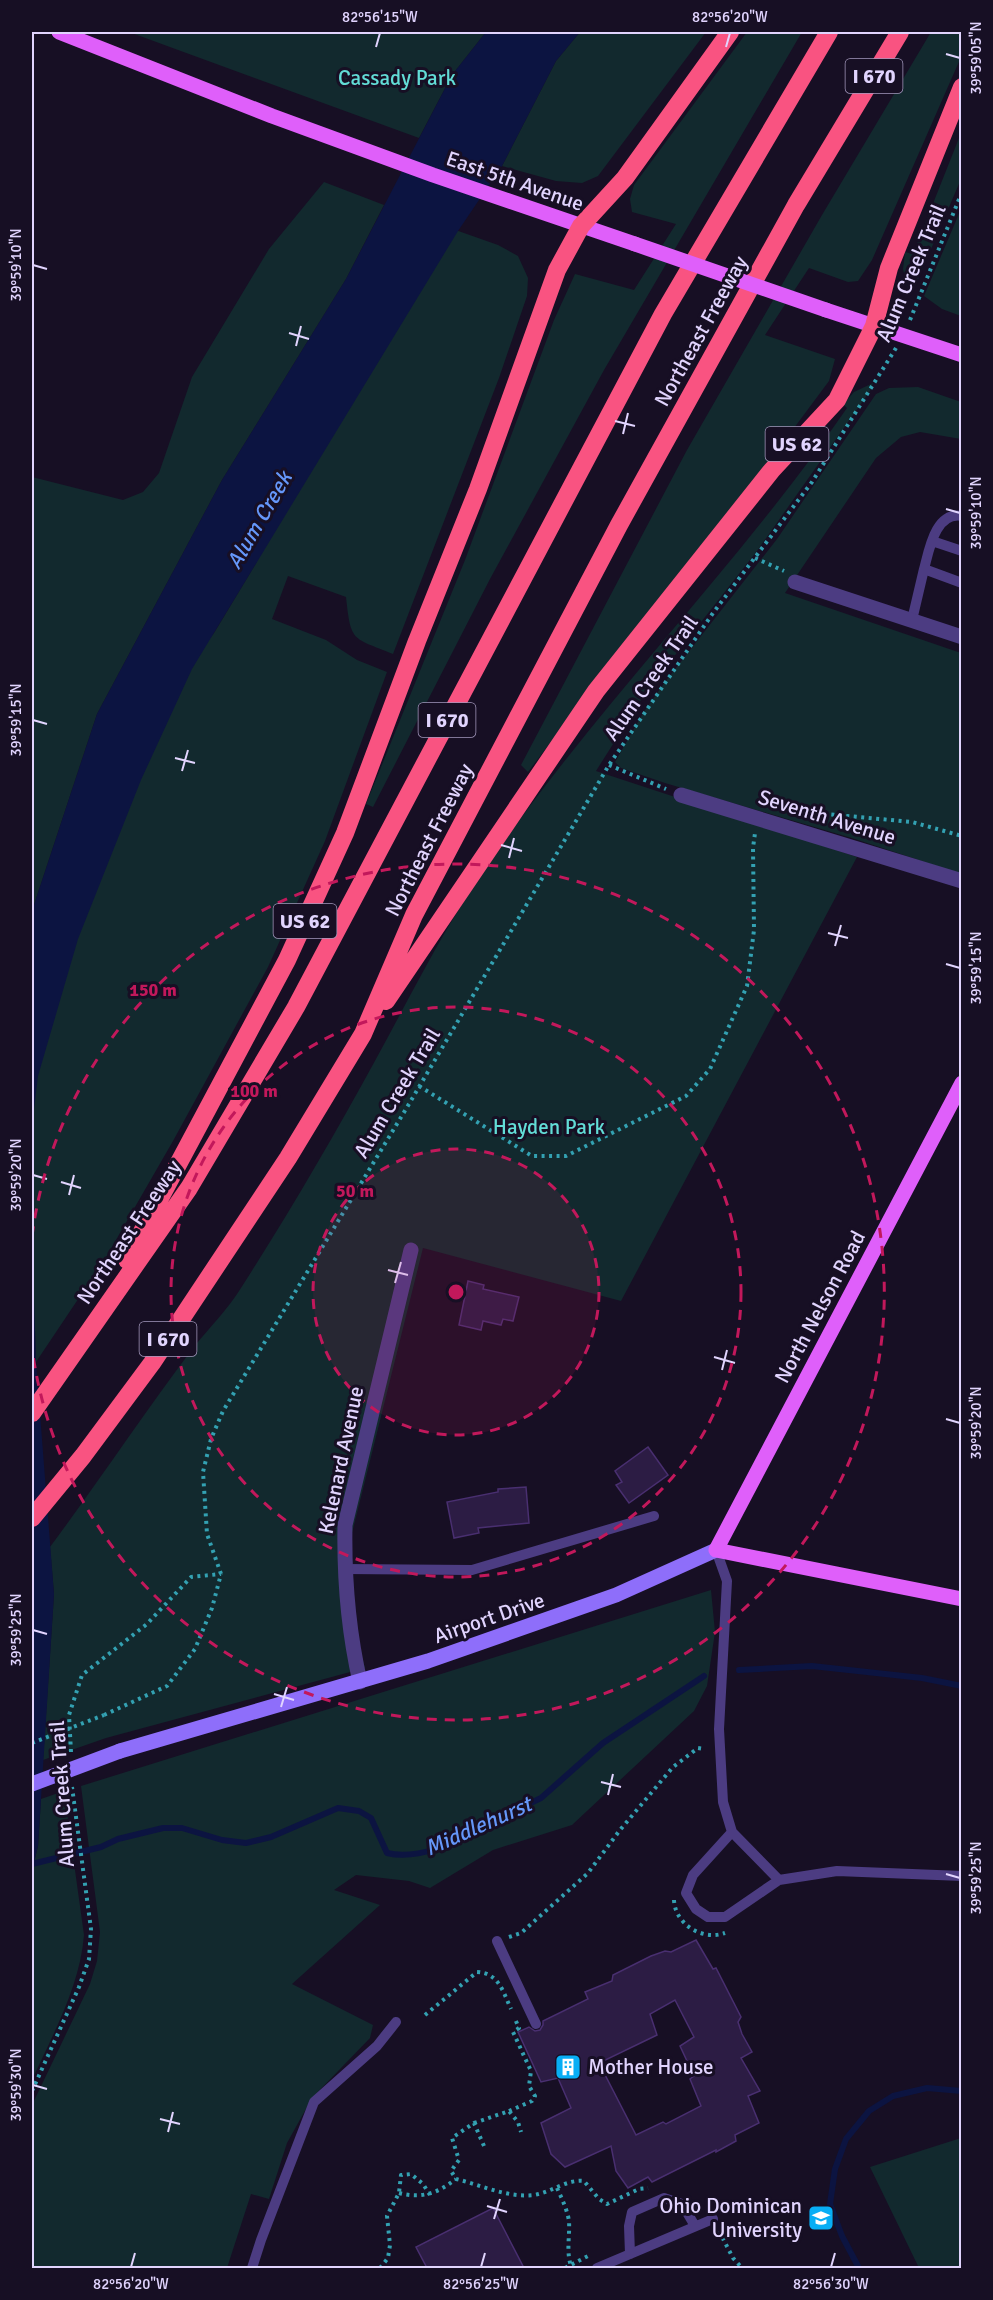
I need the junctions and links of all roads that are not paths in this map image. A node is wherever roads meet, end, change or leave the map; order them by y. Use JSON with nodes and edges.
{"nodes":[{"id":1,"x":59,"y":32,"type":"edge"},
{"id":2,"x":730,"y":32,"type":"edge"},
{"id":3,"x":829,"y":32,"type":"edge"},
{"id":4,"x":900,"y":32,"type":"edge"},
{"id":5,"x":962,"y":87,"type":"edge"},
{"id":6,"x":581,"y":226,"type":"junction"},
{"id":7,"x":874,"y":326,"type":"junction"},
{"id":8,"x":962,"y":356,"type":"edge"},
{"id":9,"x":962,"y":516,"type":"edge"},
{"id":10,"x":932,"y":541,"type":"junction"},
{"id":11,"x":962,"y":551,"type":"edge"},
{"id":12,"x":924,"y":569,"type":"junction"},
{"id":13,"x":795,"y":582,"type":"road end"},
{"id":14,"x":962,"y":583,"type":"edge"},
{"id":15,"x":912,"y":620,"type":"junction"},
{"id":16,"x":962,"y":637,"type":"edge"},
{"id":17,"x":681,"y":795,"type":"road end"},
{"id":18,"x":962,"y":881,"type":"edge"},
{"id":19,"x":363,"y":1034,"type":"junction"},
{"id":20,"x":962,"y":1083,"type":"edge"},
{"id":21,"x":411,"y":1250,"type":"dead end"},
{"id":22,"x":87,"y":1333,"type":"junction"},
{"id":23,"x":32,"y":1413,"type":"edge"},
{"id":24,"x":654,"y":1516,"type":"dead end"},
{"id":25,"x":32,"y":1518,"type":"edge"},
{"id":26,"x":716,"y":1550,"type":"junction"},
{"id":27,"x":344,"y":1569,"type":"junction"},
{"id":28,"x":962,"y":1599,"type":"edge"},
{"id":29,"x":360,"y":1682,"type":"junction"},
{"id":30,"x":32,"y":1784,"type":"edge"},
{"id":31,"x":732,"y":1832,"type":"junction"},
{"id":32,"x":962,"y":1876,"type":"edge"},
{"id":33,"x":779,"y":1880,"type":"junction"},
{"id":34,"x":496,"y":1941,"type":"road end"},
{"id":35,"x":396,"y":2022,"type":"dead end"},
{"id":36,"x":536,"y":2024,"type":"dead end"},
{"id":37,"x":713,"y":2219,"type":"road end"},
{"id":38,"x":695,"y":2226,"type":"junction"},
{"id":39,"x":630,"y":2254,"type":"junction"},
{"id":40,"x":252,"y":2268,"type":"edge"},
{"id":41,"x":597,"y":2268,"type":"edge"}],
"edges":[{"from":1,"to":6,"type":"main road","name":"East 5th Avenue"},
{"from":2,"to":6,"type":"highway"},
{"from":3,"to":22,"type":"highway","name":"Northeast Freeway","number":"I 670"},
{"from":4,"to":19,"type":"highway","name":"Northeast Freeway","number":"I 670"},
{"from":5,"to":7,"type":"highway"},
{"from":6,"to":7,"type":"main road","name":"East 5th Avenue","bridge":true},
{"from":6,"to":22,"type":"highway","number":"US 62"},
{"from":7,"to":8,"type":"main road","name":"East 5th Avenue"},
{"from":7,"to":19,"type":"highway","number":"US 62"},
{"from":9,"to":10,"type":"lane"},
{"from":10,"to":11,"type":"lane"},
{"from":10,"to":12,"type":"lane"},
{"from":12,"to":14,"type":"lane"},
{"from":12,"to":15,"type":"lane"},
{"from":13,"to":15,"type":"street"},
{"from":15,"to":16,"type":"street"},
{"from":17,"to":18,"type":"street","name":"Seventh Avenue"},
{"from":19,"to":25,"type":"highway","name":"Northeast Freeway","number":"I 670"},
{"from":20,"to":26,"type":"main road","name":"North Nelson Road"},
{"from":21,"to":27,"type":"street","name":"Kelenard Avenue"},
{"from":22,"to":23,"type":"highway","name":"Northeast Freeway","number":"I 670"},
{"from":24,"to":27,"type":"lane"},
{"from":26,"to":28,"type":"main road"},
{"from":26,"to":29,"type":"main road","name":"Airport Drive"},
{"from":26,"to":31,"type":"lane"},
{"from":27,"to":29,"type":"street","name":"Kelenard Avenue"},
{"from":29,"to":30,"type":"main road","name":"Airport Drive","bridge":true},
{"from":31,"to":33,"type":"lane"},
{"from":31,"to":33,"type":"lane"},
{"from":32,"to":33,"type":"lane"},
{"from":34,"to":36,"type":"lane"},
{"from":35,"to":40,"type":"lane"},
{"from":37,"to":38,"type":"lane"},
{"from":38,"to":39,"type":"lane"},
{"from":38,"to":39,"type":"lane"},
{"from":39,"to":41,"type":"lane"}]}
